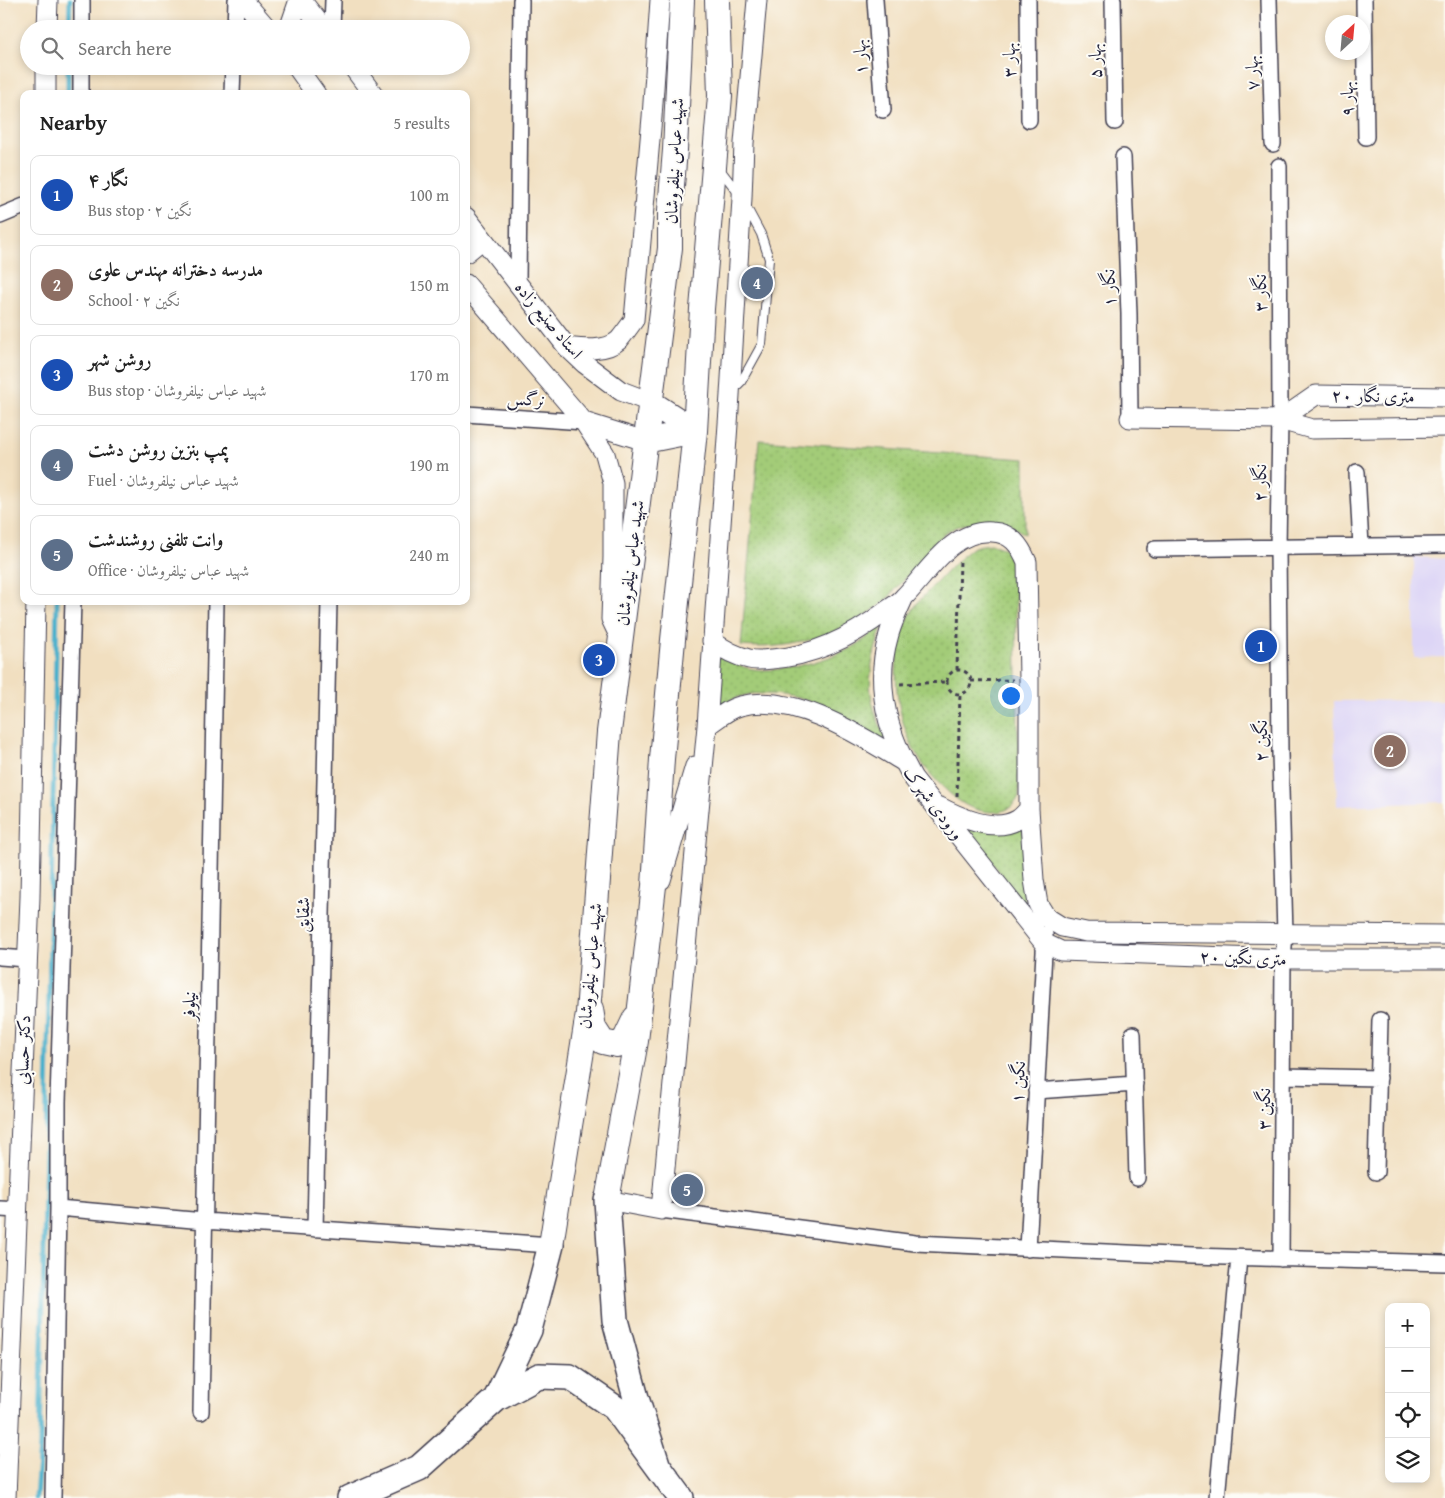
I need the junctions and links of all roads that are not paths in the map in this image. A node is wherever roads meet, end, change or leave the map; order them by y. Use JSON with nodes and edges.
{"nodes":[{"id":1,"x":48,"y":0,"type":"edge"},
{"id":2,"x":82,"y":0,"type":"edge"},
{"id":3,"x":236,"y":0,"type":"edge"},
{"id":4,"x":243,"y":0,"type":"edge"},
{"id":5,"x":300,"y":0,"type":"edge"},
{"id":6,"x":333,"y":0,"type":"edge"},
{"id":7,"x":521,"y":0,"type":"edge"},
{"id":8,"x":660,"y":0,"type":"edge"},
{"id":9,"x":682,"y":0,"type":"edge"},
{"id":10,"x":717,"y":0,"type":"edge"},
{"id":11,"x":772,"y":0,"type":"edge"},
{"id":12,"x":875,"y":0,"type":"edge"},
{"id":13,"x":1028,"y":0,"type":"edge"},
{"id":14,"x":1113,"y":0,"type":"edge"},
{"id":15,"x":1269,"y":0,"type":"edge"},
{"id":16,"x":1364,"y":0,"type":"edge"},
{"id":17,"x":757,"y":6,"type":"edge"},
{"id":18,"x":47,"y":20,"type":"edge"},
{"id":19,"x":82,"y":20,"type":"edge"},
{"id":20,"x":235,"y":20,"type":"edge"},
{"id":21,"x":260,"y":20,"type":"edge"},
{"id":22,"x":292,"y":20,"type":"edge"},
{"id":23,"x":317,"y":20,"type":"edge"},
{"id":24,"x":332,"y":20,"type":"edge"},
{"id":25,"x":46,"y":75,"type":"edge"},
{"id":26,"x":81,"y":75,"type":"edge"},
{"id":27,"x":233,"y":75,"type":"edge"},
{"id":28,"x":302,"y":75,"type":"edge"},
{"id":29,"x":359,"y":75,"type":"edge"},
{"id":30,"x":46,"y":90,"type":"edge"},
{"id":31,"x":81,"y":90,"type":"edge"},
{"id":32,"x":232,"y":90,"type":"edge"},
{"id":33,"x":313,"y":90,"type":"edge"},
{"id":34,"x":370,"y":90,"type":"edge"},
{"id":35,"x":883,"y":110,"type":"dead end"},
{"id":36,"x":1029,"y":120,"type":"dead end"},
{"id":37,"x":1114,"y":122,"type":"dead end"},
{"id":38,"x":1366,"y":137,"type":"dead end"},
{"id":39,"x":744,"y":143,"type":"junction"},
{"id":40,"x":1273,"y":144,"type":"dead end"},
{"id":41,"x":1123,"y":157,"type":"dead end"},
{"id":42,"x":714,"y":161,"type":"junction"},
{"id":43,"x":1279,"y":166,"type":"dead end"},
{"id":44,"x":742,"y":198,"type":"junction"},
{"id":45,"x":20,"y":208,"type":"edge"},
{"id":46,"x":0,"y":216,"type":"edge"},
{"id":47,"x":470,"y":222,"type":"edge"},
{"id":48,"x":643,"y":222,"type":"junction"},
{"id":49,"x":670,"y":224,"type":"junction"},
{"id":50,"x":483,"y":239,"type":"junction"},
{"id":51,"x":470,"y":250,"type":"edge"},
{"id":52,"x":518,"y":283,"type":"junction"},
{"id":53,"x":470,"y":289,"type":"edge"},
{"id":54,"x":567,"y":347,"type":"junction"},
{"id":55,"x":730,"y":395,"type":"junction"},
{"id":56,"x":1445,"y":398,"type":"edge"},
{"id":57,"x":650,"y":402,"type":"junction"},
{"id":58,"x":470,"y":414,"type":"edge"},
{"id":59,"x":1130,"y":418,"type":"joint"},
{"id":60,"x":1280,"y":420,"type":"junction"},
{"id":61,"x":584,"y":422,"type":"junction"},
{"id":62,"x":1445,"y":427,"type":"edge"},
{"id":63,"x":695,"y":431,"type":"junction"},
{"id":64,"x":645,"y":440,"type":"junction"},
{"id":65,"x":1357,"y":472,"type":"dead end"},
{"id":66,"x":1445,"y":545,"type":"edge"},
{"id":67,"x":1361,"y":546,"type":"junction"},
{"id":68,"x":1278,"y":548,"type":"junction"},
{"id":69,"x":1155,"y":550,"type":"dead end"},
{"id":70,"x":904,"y":598,"type":"junction"},
{"id":71,"x":36,"y":605,"type":"edge"},
{"id":72,"x":73,"y":605,"type":"edge"},
{"id":73,"x":216,"y":605,"type":"edge"},
{"id":74,"x":329,"y":605,"type":"edge"},
{"id":75,"x":620,"y":638,"type":"junction"},
{"id":76,"x":712,"y":640,"type":"junction"},
{"id":77,"x":707,"y":726,"type":"junction"},
{"id":78,"x":904,"y":762,"type":"junction"},
{"id":79,"x":935,"y":804,"type":"junction"},
{"id":80,"x":1028,"y":809,"type":"junction"},
{"id":81,"x":650,"y":915,"type":"junction"},
{"id":82,"x":1046,"y":917,"type":"junction"},
{"id":83,"x":1285,"y":934,"type":"junction"},
{"id":84,"x":1445,"y":935,"type":"edge"},
{"id":85,"x":1044,"y":943,"type":"junction"},
{"id":86,"x":0,"y":957,"type":"edge"},
{"id":87,"x":26,"y":959,"type":"junction"},
{"id":88,"x":1445,"y":959,"type":"edge"},
{"id":89,"x":1283,"y":960,"type":"junction"},
{"id":90,"x":589,"y":997,"type":"junction"},
{"id":91,"x":640,"y":1011,"type":"junction"},
{"id":92,"x":1380,"y":1020,"type":"dead end"},
{"id":93,"x":1133,"y":1034,"type":"dead end"},
{"id":94,"x":1283,"y":1076,"type":"junction"},
{"id":95,"x":1379,"y":1078,"type":"junction"},
{"id":96,"x":1134,"y":1084,"type":"junction"},
{"id":97,"x":1036,"y":1091,"type":"junction"},
{"id":98,"x":1376,"y":1172,"type":"dead end"},
{"id":99,"x":1137,"y":1178,"type":"dead end"},
{"id":100,"x":607,"y":1200,"type":"junction"},
{"id":101,"x":58,"y":1208,"type":"junction"},
{"id":102,"x":9,"y":1209,"type":"edge"},
{"id":103,"x":661,"y":1210,"type":"junction"},
{"id":104,"x":204,"y":1221,"type":"junction"},
{"id":105,"x":315,"y":1229,"type":"junction"},
{"id":106,"x":551,"y":1245,"type":"junction"},
{"id":107,"x":1028,"y":1249,"type":"junction"},
{"id":108,"x":1240,"y":1258,"type":"junction"},
{"id":109,"x":1281,"y":1259,"type":"junction"},
{"id":110,"x":1445,"y":1263,"type":"edge"},
{"id":111,"x":496,"y":1399,"type":"junction"},
{"id":112,"x":201,"y":1412,"type":"dead end"},
{"id":113,"x":657,"y":1464,"type":"junction"},
{"id":114,"x":6,"y":1498,"type":"edge"},
{"id":115,"x":53,"y":1498,"type":"edge"},
{"id":116,"x":350,"y":1498,"type":"edge"},
{"id":117,"x":681,"y":1498,"type":"edge"},
{"id":118,"x":1217,"y":1498,"type":"edge"}],
"edges":[{"from":1,"to":18,"type":"street"},
{"from":2,"to":19,"type":"street"},
{"from":3,"to":20,"type":"street"},
{"from":4,"to":21,"type":"street"},
{"from":5,"to":22,"type":"street"},
{"from":5,"to":23,"type":"street"},
{"from":6,"to":24,"type":"street"},
{"from":7,"to":52,"type":"street"},
{"from":8,"to":48,"type":"street"},
{"from":9,"to":49,"type":"main road","name":"شهید عباس نیلفروشان"},
{"from":10,"to":42,"type":"main road"},
{"from":11,"to":17,"type":"street"},
{"from":12,"to":35,"type":"street","name":"بهار ۱"},
{"from":13,"to":36,"type":"street","name":"بهار ۳"},
{"from":14,"to":37,"type":"street","name":"بهار ۵"},
{"from":15,"to":40,"type":"street","name":"بهار ۷"},
{"from":16,"to":38,"type":"street","name":"بهار ۹"},
{"from":17,"to":39,"type":"street"},
{"from":25,"to":30,"type":"street"},
{"from":26,"to":31,"type":"street"},
{"from":27,"to":32,"type":"street"},
{"from":28,"to":33,"type":"street"},
{"from":29,"to":34,"type":"street"},
{"from":39,"to":42,"type":"street"},
{"from":39,"to":44,"type":"street"},
{"from":41,"to":59,"type":"street","name":"نگار ۱"},
{"from":42,"to":44,"type":"lane"},
{"from":42,"to":63,"type":"main road"},
{"from":43,"to":60,"type":"street","name":"نگار ۳"},
{"from":44,"to":55,"type":"street"},
{"from":44,"to":55,"type":"lane"},
{"from":45,"to":46,"type":"street"},
{"from":47,"to":50,"type":"street","name":"استاد صنیع زاده"},
{"from":48,"to":49,"type":"street"},
{"from":48,"to":54,"type":"street"},
{"from":49,"to":57,"type":"main road","name":"شهید عباس نیلفروشان"},
{"from":50,"to":51,"type":"street"},
{"from":50,"to":52,"type":"street","name":"استاد صنیع زاده"},
{"from":52,"to":54,"type":"street","name":"استاد صنیع زاده"},
{"from":53,"to":61,"type":"street"},
{"from":54,"to":57,"type":"street","name":"استاد صنیع زاده"},
{"from":55,"to":76,"type":"street"},
{"from":56,"to":60,"type":"street","name":"۲۰ متری نگار"},
{"from":57,"to":63,"type":"main road"},
{"from":57,"to":64,"type":"main road","name":"شهید عباس نیلفروشان"},
{"from":58,"to":61,"type":"street","name":"نرگس"},
{"from":59,"to":60,"type":"street","name":"۲۰ متری نگار"},
{"from":60,"to":62,"type":"street","name":"۲۰ متری نگار"},
{"from":60,"to":68,"type":"street","name":"نگار ۲"},
{"from":61,"to":64,"type":"street"},
{"from":61,"to":75,"type":"street"},
{"from":63,"to":64,"type":"main road"},
{"from":63,"to":81,"type":"main road"},
{"from":64,"to":75,"type":"main road","name":"شهید عباس نیلفروشان"},
{"from":65,"to":67,"type":"street"},
{"from":66,"to":67,"type":"street"},
{"from":67,"to":68,"type":"street"},
{"from":68,"to":69,"type":"street"},
{"from":68,"to":83,"type":"street","name":"نگین ۲"},
{"from":70,"to":76,"type":"street"},
{"from":70,"to":78,"type":"street"},
{"from":70,"to":80,"type":"street"},
{"from":71,"to":87,"type":"street","name":"دکتر حسابی"},
{"from":72,"to":101,"type":"street","name":"دکتر حسابی"},
{"from":73,"to":104,"type":"street","name":"نیلوفر"},
{"from":74,"to":105,"type":"street","name":"شقایق"},
{"from":75,"to":90,"type":"main road","name":"شهید عباس نیلفروشان"},
{"from":76,"to":77,"type":"street"},
{"from":77,"to":78,"type":"street","name":"ورودی شهرک"},
{"from":77,"to":81,"type":"street"},
{"from":77,"to":103,"type":"street"},
{"from":78,"to":79,"type":"street","name":"ورودی شهرک"},
{"from":79,"to":80,"type":"street"},
{"from":79,"to":85,"type":"street","name":"ورودی شهرک"},
{"from":80,"to":82,"type":"street"},
{"from":81,"to":91,"type":"main road"},
{"from":82,"to":83,"type":"street","name":"۲۰ متری نگین"},
{"from":82,"to":85,"type":"street","name":"نگین ۱"},
{"from":83,"to":84,"type":"street","name":"۲۰ متری نگین"},
{"from":83,"to":89,"type":"street","name":"نگین ۲"},
{"from":85,"to":89,"type":"street","name":"۲۰ متری نگین"},
{"from":85,"to":97,"type":"street","name":"نگین ۱"},
{"from":86,"to":87,"type":"street"},
{"from":87,"to":102,"type":"street","name":"دکتر حسابی"},
{"from":88,"to":89,"type":"street","name":"۲۰ متری نگین"},
{"from":89,"to":94,"type":"street","name":"نگین ۳"},
{"from":90,"to":91,"type":"main road"},
{"from":90,"to":106,"type":"main road","name":"شهید عباس نیلفروشان"},
{"from":91,"to":100,"type":"main road"},
{"from":92,"to":95,"type":"street"},
{"from":93,"to":96,"type":"street"},
{"from":94,"to":95,"type":"street"},
{"from":94,"to":109,"type":"street","name":"نگین ۳"},
{"from":95,"to":98,"type":"street"},
{"from":96,"to":97,"type":"street"},
{"from":96,"to":99,"type":"street"},
{"from":97,"to":107,"type":"street","name":"نگین ۱"},
{"from":100,"to":103,"type":"street"},
{"from":100,"to":113,"type":"highway"},
{"from":101,"to":104,"type":"street"},
{"from":101,"to":115,"type":"street","name":"دکتر حسابی"},
{"from":102,"to":114,"type":"street","name":"دکتر حسابی"},
{"from":103,"to":107,"type":"street"},
{"from":104,"to":105,"type":"street"},
{"from":104,"to":112,"type":"street","name":"نیلوفر"},
{"from":105,"to":106,"type":"street"},
{"from":106,"to":111,"type":"highway"},
{"from":107,"to":108,"type":"street"},
{"from":108,"to":109,"type":"street"},
{"from":108,"to":118,"type":"street"},
{"from":109,"to":110,"type":"street"},
{"from":111,"to":113,"type":"highway"},
{"from":111,"to":116,"type":"highway"},
{"from":113,"to":117,"type":"highway"}]}
